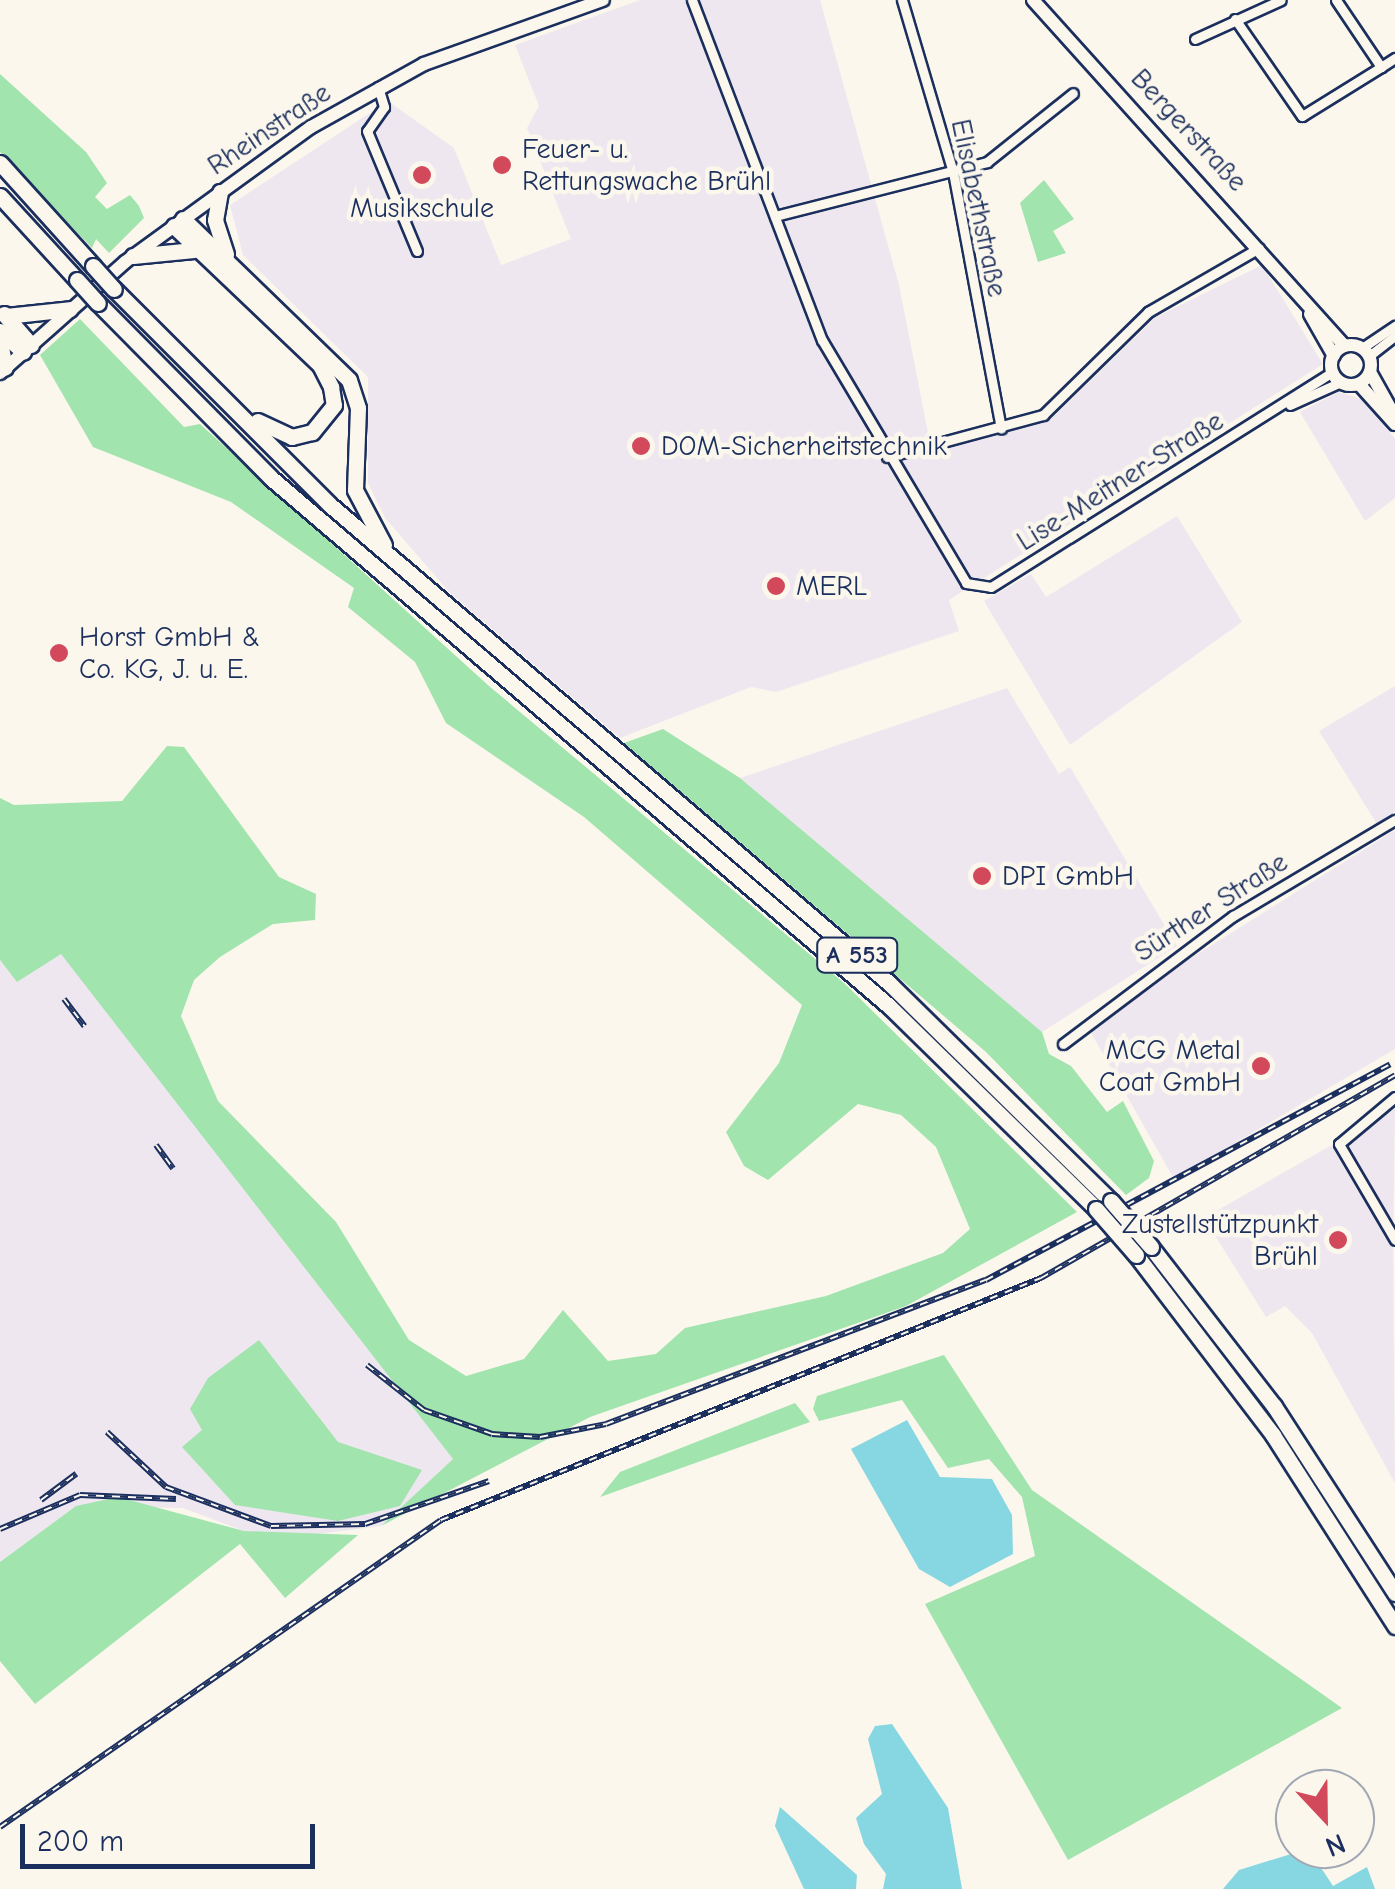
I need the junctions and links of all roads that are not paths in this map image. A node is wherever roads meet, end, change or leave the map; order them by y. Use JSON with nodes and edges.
{"nodes":[{"id":1,"x":602,"y":0,"type":"edge"},
{"id":2,"x":692,"y":0,"type":"edge"},
{"id":3,"x":902,"y":0,"type":"edge"},
{"id":4,"x":1033,"y":0,"type":"edge"},
{"id":5,"x":1281,"y":0,"type":"edge"},
{"id":6,"x":1336,"y":0,"type":"edge"},
{"id":7,"x":1236,"y":19,"type":"junction"},
{"id":8,"x":1194,"y":39,"type":"dead end"},
{"id":9,"x":1395,"y":58,"type":"edge"},
{"id":10,"x":1381,"y":67,"type":"junction"},
{"id":11,"x":378,"y":87,"type":"junction"},
{"id":12,"x":1073,"y":93,"type":"dead end"},
{"id":13,"x":0,"y":164,"type":"edge"},
{"id":14,"x":953,"y":172,"type":"junction"},
{"id":15,"x":220,"y":192,"type":"junction"},
{"id":16,"x":0,"y":198,"type":"edge"},
{"id":17,"x":775,"y":216,"type":"junction"},
{"id":18,"x":178,"y":223,"type":"junction"},
{"id":19,"x":1262,"y":246,"type":"junction"},
{"id":20,"x":194,"y":250,"type":"junction"},
{"id":21,"x":417,"y":251,"type":"dead end"},
{"id":22,"x":134,"y":256,"type":"junction"},
{"id":23,"x":229,"y":262,"type":"junction"},
{"id":24,"x":70,"y":309,"type":"junction"},
{"id":25,"x":2,"y":319,"type":"edge"},
{"id":26,"x":1395,"y":326,"type":"edge"},
{"id":27,"x":1395,"y":336,"type":"edge"},
{"id":28,"x":0,"y":342,"type":"edge"},
{"id":29,"x":27,"y":349,"type":"junction"},
{"id":30,"x":1339,"y":351,"type":"junction"},
{"id":31,"x":1365,"y":352,"type":"junction"},
{"id":32,"x":190,"y":366,"type":"junction"},
{"id":33,"x":3,"y":371,"type":"edge"},
{"id":34,"x":1370,"y":372,"type":"junction"},
{"id":35,"x":1336,"y":377,"type":"junction"},
{"id":36,"x":1359,"y":384,"type":"junction"},
{"id":37,"x":1395,"y":421,"type":"edge"},
{"id":38,"x":1001,"y":429,"type":"junction"},
{"id":39,"x":887,"y":456,"type":"junction"},
{"id":40,"x":404,"y":572,"type":"junction"},
{"id":41,"x":1395,"y":820,"type":"edge"},
{"id":42,"x":1063,"y":1044,"type":"dead end"},
{"id":43,"x":1395,"y":1098,"type":"edge"},
{"id":44,"x":1395,"y":1240,"type":"edge"},
{"id":45,"x":1395,"y":1593,"type":"edge"},
{"id":46,"x":1395,"y":1626,"type":"edge"}],
"edges":[{"from":1,"to":11,"type":"main road","name":"Rheinstraße"},
{"from":2,"to":17,"type":"street"},
{"from":3,"to":14,"type":"street","name":"Elisabethstraße"},
{"from":4,"to":19,"type":"main road","name":"Bergerstraße"},
{"from":5,"to":7,"type":"street"},
{"from":6,"to":10,"type":"street"},
{"from":7,"to":8,"type":"street"},
{"from":7,"to":10,"type":"street"},
{"from":9,"to":10,"type":"street"},
{"from":11,"to":15,"type":"main road","name":"Rheinstraße"},
{"from":11,"to":21,"type":"street"},
{"from":12,"to":14,"type":"street"},
{"from":13,"to":32,"type":"highway","number":"A 553","bridge":true},
{"from":14,"to":17,"type":"street"},
{"from":14,"to":38,"type":"street","name":"Elisabethstraße"},
{"from":15,"to":18,"type":"main road","name":"Rheinstraße"},
{"from":15,"to":23,"type":"highway"},
{"from":16,"to":46,"type":"highway","number":"A 553","bridge":true},
{"from":17,"to":39,"type":"street"},
{"from":18,"to":20,"type":"highway"},
{"from":18,"to":22,"type":"main road","name":"Rheinstraße"},
{"from":18,"to":23,"type":"highway"},
{"from":19,"to":30,"type":"main road","name":"Bergerstraße"},
{"from":19,"to":38,"type":"street"},
{"from":20,"to":22,"type":"highway"},
{"from":20,"to":32,"type":"highway"},
{"from":22,"to":24,"type":"main road","name":"Rheinstraße"},
{"from":23,"to":40,"type":"highway"},
{"from":24,"to":25,"type":"highway"},
{"from":24,"to":29,"type":"main road","name":"Rheinstraße"},
{"from":25,"to":29,"type":"highway"},
{"from":26,"to":31,"type":"street"},
{"from":27,"to":31,"type":"street"},
{"from":28,"to":33,"type":"highway"},
{"from":29,"to":33,"type":"main road","name":"Rheinstraße"},
{"from":30,"to":31,"type":"main road"},
{"from":30,"to":35,"type":"main road"},
{"from":31,"to":34,"type":"main road"},
{"from":32,"to":40,"type":"highway","number":"A 553"},
{"from":34,"to":36,"type":"main road"},
{"from":34,"to":37,"type":"main road"},
{"from":35,"to":36,"type":"main road"},
{"from":35,"to":39,"type":"street","name":"Lise-Meitner-Straße"},
{"from":36,"to":37,"type":"main road"},
{"from":38,"to":39,"type":"street"},
{"from":40,"to":45,"type":"highway","number":"A 553","bridge":true},
{"from":41,"to":42,"type":"street","name":"Sürther Straße"},
{"from":43,"to":44,"type":"street"}]}
